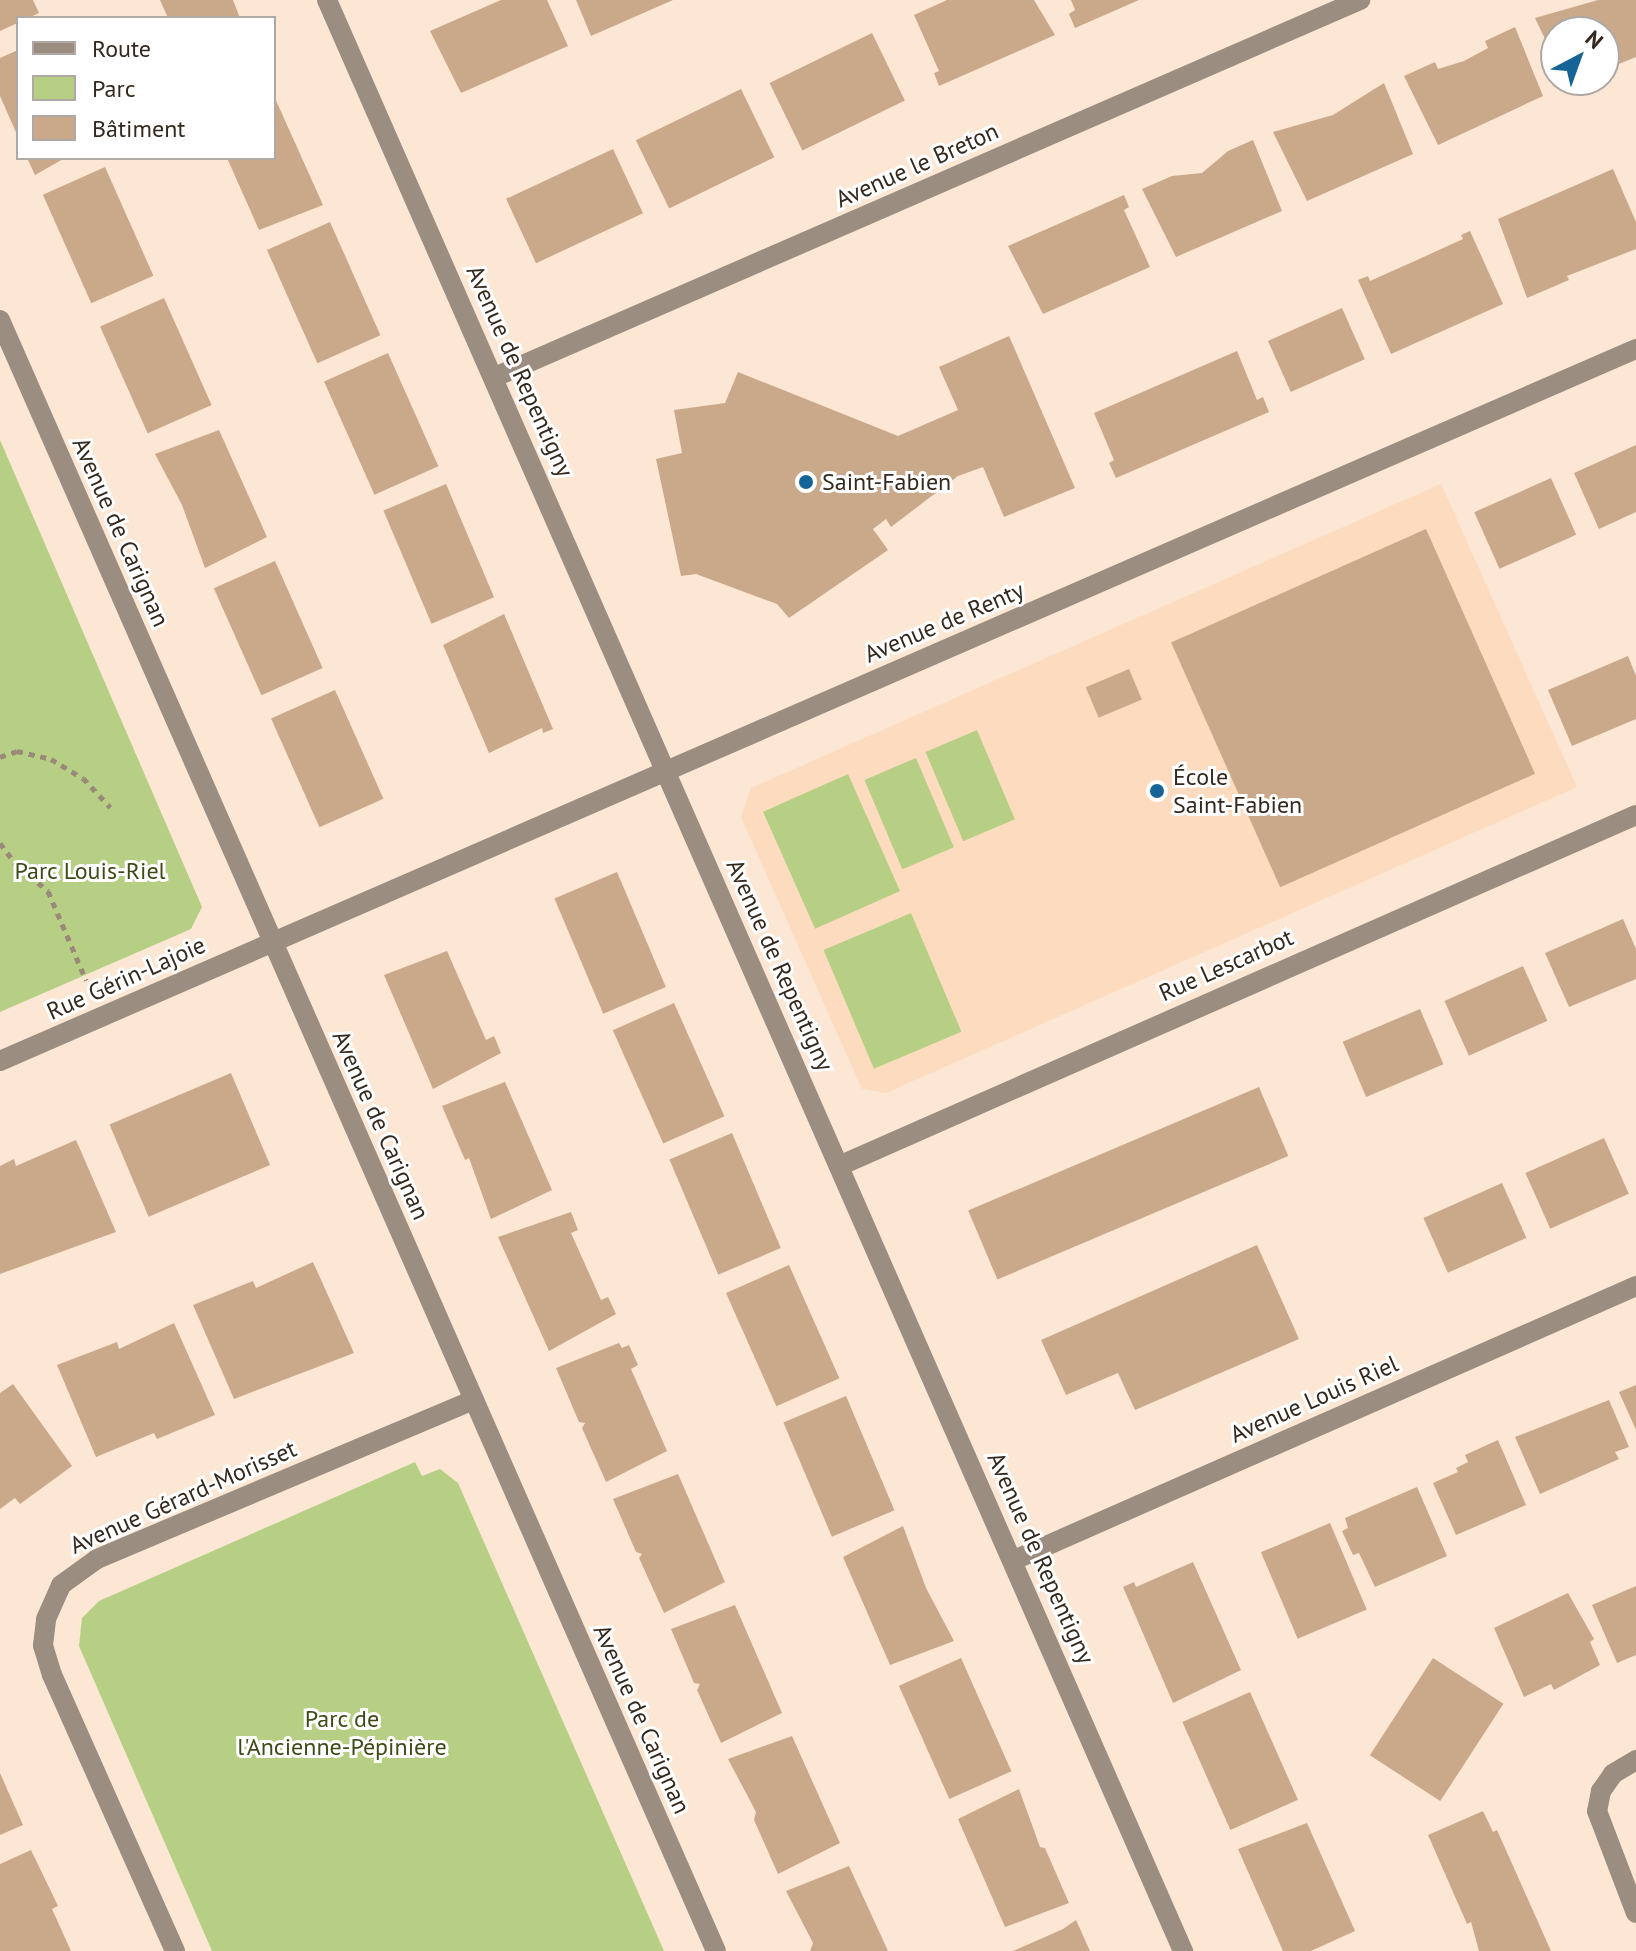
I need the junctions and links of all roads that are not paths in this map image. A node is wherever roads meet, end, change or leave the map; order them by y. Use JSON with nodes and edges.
{"nodes":[{"id":1,"x":327,"y":0,"type":"edge"},
{"id":2,"x":1360,"y":0,"type":"edge"},
{"id":3,"x":0,"y":320,"type":"edge"},
{"id":4,"x":1636,"y":349,"type":"edge"},
{"id":5,"x":495,"y":377,"type":"junction"},
{"id":6,"x":667,"y":770,"type":"junction"},
{"id":7,"x":1636,"y":815,"type":"edge"},
{"id":8,"x":272,"y":941,"type":"junction"},
{"id":9,"x":0,"y":1061,"type":"edge"},
{"id":10,"x":839,"y":1166,"type":"junction"},
{"id":11,"x":1636,"y":1286,"type":"edge"},
{"id":12,"x":474,"y":1400,"type":"junction"},
{"id":13,"x":1014,"y":1560,"type":"junction"},
{"id":14,"x":1636,"y":1760,"type":"edge"},
{"id":15,"x":1636,"y":1913,"type":"edge"},
{"id":16,"x":175,"y":1951,"type":"edge"},
{"id":17,"x":716,"y":1951,"type":"edge"},
{"id":18,"x":1183,"y":1951,"type":"edge"}],
"edges":[{"from":1,"to":5,"type":"street","name":"Avenue de Repentigny"},
{"from":2,"to":5,"type":"street","name":"Avenue le Breton"},
{"from":3,"to":8,"type":"street","name":"Avenue de Carignan"},
{"from":4,"to":6,"type":"street","name":"Avenue de Renty"},
{"from":5,"to":6,"type":"street","name":"Avenue de Repentigny"},
{"from":6,"to":8,"type":"street","name":"Avenue de Renty"},
{"from":6,"to":10,"type":"street","name":"Avenue de Repentigny"},
{"from":7,"to":10,"type":"street","name":"Rue Lescarbot"},
{"from":8,"to":9,"type":"street","name":"Rue Gérin-Lajoie"},
{"from":8,"to":12,"type":"street","name":"Avenue de Carignan"},
{"from":10,"to":13,"type":"street","name":"Avenue de Repentigny"},
{"from":11,"to":13,"type":"street","name":"Avenue Louis Riel"},
{"from":12,"to":16,"type":"street","name":"Avenue Gérard-Morisset"},
{"from":12,"to":17,"type":"street","name":"Avenue de Carignan"},
{"from":13,"to":18,"type":"street","name":"Avenue de Repentigny"},
{"from":14,"to":15,"type":"street"}]}
